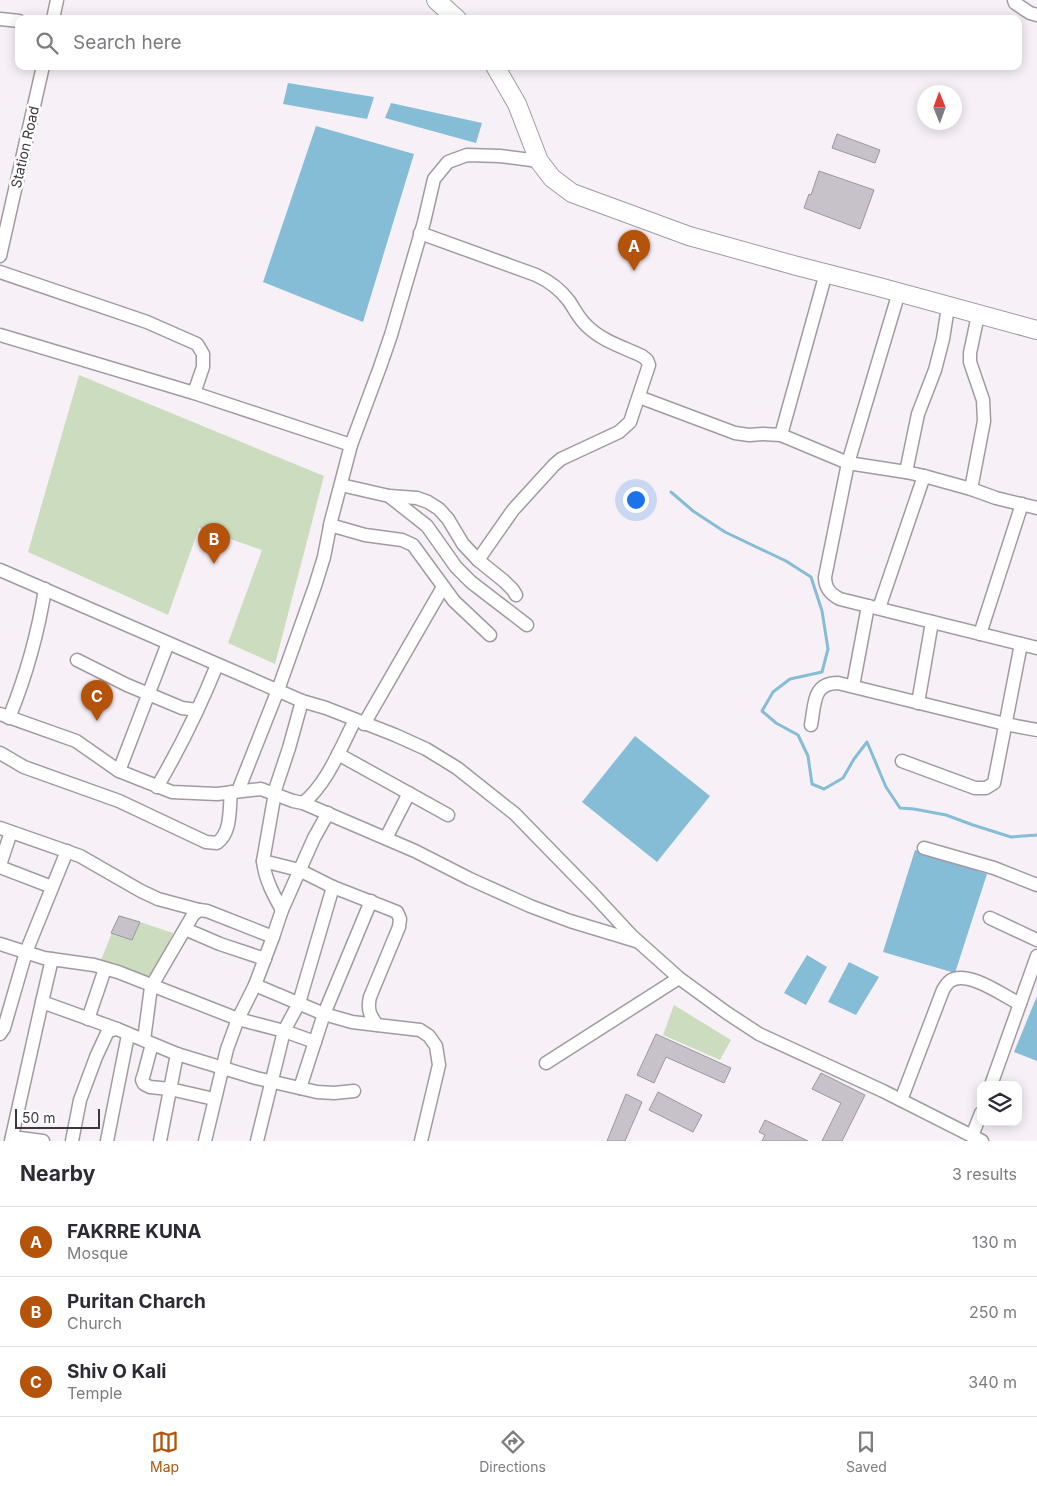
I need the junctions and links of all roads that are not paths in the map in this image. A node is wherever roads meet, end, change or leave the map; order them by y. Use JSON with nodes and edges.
{"nodes":[{"id":1,"x":57,"y":0,"type":"edge"},
{"id":2,"x":436,"y":0,"type":"edge"},
{"id":3,"x":1014,"y":0,"type":"edge"},
{"id":4,"x":54,"y":15,"type":"edge"},
{"id":5,"x":453,"y":15,"type":"edge"},
{"id":6,"x":1037,"y":15,"type":"edge"},
{"id":7,"x":0,"y":19,"type":"edge"},
{"id":8,"x":15,"y":21,"type":"edge"},
{"id":9,"x":42,"y":70,"type":"edge"},
{"id":10,"x":498,"y":70,"type":"edge"},
{"id":11,"x":539,"y":161,"type":"junction"},
{"id":12,"x":420,"y":233,"type":"junction"},
{"id":13,"x":0,"y":256,"type":"edge"},
{"id":14,"x":0,"y":272,"type":"edge"},
{"id":15,"x":826,"y":273,"type":"junction"},
{"id":16,"x":899,"y":292,"type":"junction"},
{"id":17,"x":948,"y":307,"type":"junction"},
{"id":18,"x":978,"y":315,"type":"junction"},
{"id":19,"x":1037,"y":330,"type":"edge"},
{"id":20,"x":0,"y":334,"type":"edge"},
{"id":21,"x":194,"y":393,"type":"junction"},
{"id":22,"x":639,"y":397,"type":"junction"},
{"id":23,"x":781,"y":435,"type":"junction"},
{"id":24,"x":351,"y":445,"type":"junction"},
{"id":25,"x":848,"y":463,"type":"junction"},
{"id":26,"x":906,"y":472,"type":"junction"},
{"id":27,"x":924,"y":476,"type":"junction"},
{"id":28,"x":341,"y":485,"type":"junction"},
{"id":29,"x":971,"y":489,"type":"junction"},
{"id":30,"x":389,"y":496,"type":"junction"},
{"id":31,"x":1022,"y":504,"type":"junction"},
{"id":32,"x":1037,"y":508,"type":"edge"},
{"id":33,"x":330,"y":525,"type":"junction"},
{"id":34,"x":478,"y":560,"type":"junction"},
{"id":35,"x":0,"y":570,"type":"edge"},
{"id":36,"x":443,"y":587,"type":"junction"},
{"id":37,"x":45,"y":589,"type":"junction"},
{"id":38,"x":516,"y":595,"type":"dead end"},
{"id":39,"x":873,"y":607,"type":"junction"},
{"id":40,"x":932,"y":622,"type":"junction"},
{"id":41,"x":527,"y":625,"type":"dead end"},
{"id":42,"x":980,"y":634,"type":"junction"},
{"id":43,"x":490,"y":635,"type":"dead end"},
{"id":44,"x":168,"y":643,"type":"junction"},
{"id":45,"x":1021,"y":644,"type":"junction"},
{"id":46,"x":1037,"y":648,"type":"edge"},
{"id":47,"x":77,"y":660,"type":"dead end"},
{"id":48,"x":218,"y":665,"type":"junction"},
{"id":49,"x":853,"y":686,"type":"junction"},
{"id":50,"x":278,"y":690,"type":"junction"},
{"id":51,"x":149,"y":694,"type":"junction"},
{"id":52,"x":302,"y":701,"type":"junction"},
{"id":53,"x":918,"y":702,"type":"junction"},
{"id":54,"x":197,"y":710,"type":"junction"},
{"id":55,"x":4,"y":716,"type":"edge"},
{"id":56,"x":359,"y":722,"type":"junction"},
{"id":57,"x":1005,"y":724,"type":"junction"},
{"id":58,"x":811,"y":725,"type":"dead end"},
{"id":59,"x":1037,"y":730,"type":"edge"},
{"id":60,"x":0,"y":753,"type":"edge"},
{"id":61,"x":338,"y":754,"type":"junction"},
{"id":62,"x":902,"y":761,"type":"dead end"},
{"id":63,"x":119,"y":770,"type":"junction"},
{"id":64,"x":157,"y":787,"type":"junction"},
{"id":65,"x":234,"y":791,"type":"junction"},
{"id":66,"x":274,"y":793,"type":"junction"},
{"id":67,"x":409,"y":793,"type":"junction"},
{"id":68,"x":303,"y":803,"type":"junction"},
{"id":69,"x":328,"y":813,"type":"junction"},
{"id":70,"x":448,"y":815,"type":"dead end"},
{"id":71,"x":5,"y":830,"type":"edge"},
{"id":72,"x":386,"y":838,"type":"junction"},
{"id":73,"x":924,"y":848,"type":"dead end"},
{"id":74,"x":67,"y":851,"type":"junction"},
{"id":75,"x":263,"y":861,"type":"junction"},
{"id":76,"x":0,"y":866,"type":"edge"},
{"id":77,"x":299,"y":870,"type":"junction"},
{"id":78,"x":1037,"y":885,"type":"edge"},
{"id":79,"x":52,"y":886,"type":"junction"},
{"id":80,"x":333,"y":887,"type":"junction"},
{"id":81,"x":371,"y":902,"type":"junction"},
{"id":82,"x":198,"y":910,"type":"junction"},
{"id":83,"x":282,"y":910,"type":"junction"},
{"id":84,"x":990,"y":918,"type":"dead end"},
{"id":85,"x":185,"y":929,"type":"junction"},
{"id":86,"x":274,"y":937,"type":"junction"},
{"id":87,"x":1037,"y":940,"type":"edge"},
{"id":88,"x":638,"y":942,"type":"junction"},
{"id":89,"x":0,"y":944,"type":"edge"},
{"id":90,"x":26,"y":952,"type":"junction"},
{"id":91,"x":1037,"y":956,"type":"edge"},
{"id":92,"x":52,"y":959,"type":"junction"},
{"id":93,"x":265,"y":959,"type":"junction"},
{"id":94,"x":105,"y":969,"type":"junction"},
{"id":95,"x":679,"y":978,"type":"junction"},
{"id":96,"x":256,"y":985,"type":"junction"},
{"id":97,"x":151,"y":986,"type":"junction"},
{"id":98,"x":6,"y":1000,"type":"edge"},
{"id":99,"x":42,"y":1002,"type":"junction"},
{"id":100,"x":298,"y":1003,"type":"junction"},
{"id":101,"x":1020,"y":1004,"type":"junction"},
{"id":102,"x":324,"y":1014,"type":"junction"},
{"id":103,"x":88,"y":1019,"type":"junction"},
{"id":104,"x":238,"y":1019,"type":"junction"},
{"id":105,"x":377,"y":1025,"type":"junction"},
{"id":106,"x":117,"y":1029,"type":"junction"},
{"id":107,"x":284,"y":1031,"type":"junction"},
{"id":108,"x":0,"y":1034,"type":"edge"},
{"id":109,"x":128,"y":1035,"type":"junction"},
{"id":110,"x":148,"y":1042,"type":"junction"},
{"id":111,"x":315,"y":1042,"type":"junction"},
{"id":112,"x":177,"y":1054,"type":"junction"},
{"id":113,"x":546,"y":1063,"type":"dead end"},
{"id":114,"x":222,"y":1068,"type":"junction"},
{"id":115,"x":992,"y":1081,"type":"edge"},
{"id":116,"x":272,"y":1082,"type":"junction"},
{"id":117,"x":300,"y":1088,"type":"junction"},
{"id":118,"x":170,"y":1089,"type":"junction"},
{"id":119,"x":354,"y":1091,"type":"dead end"},
{"id":120,"x":214,"y":1099,"type":"junction"},
{"id":121,"x":901,"y":1100,"type":"junction"},
{"id":122,"x":979,"y":1126,"type":"edge"},
{"id":123,"x":12,"y":1139,"type":"edge"},
{"id":124,"x":977,"y":1139,"type":"edge"},
{"id":125,"x":38,"y":1141,"type":"edge"},
{"id":126,"x":72,"y":1141,"type":"edge"},
{"id":127,"x":107,"y":1141,"type":"edge"},
{"id":128,"x":160,"y":1141,"type":"edge"},
{"id":129,"x":205,"y":1141,"type":"edge"},
{"id":130,"x":257,"y":1141,"type":"edge"},
{"id":131,"x":421,"y":1141,"type":"edge"}],
"edges":[{"from":1,"to":4,"type":"street"},
{"from":2,"to":5,"type":"main road"},
{"from":3,"to":6,"type":"street"},
{"from":7,"to":8,"type":"street"},
{"from":9,"to":13,"type":"street","name":"Station Road"},
{"from":10,"to":11,"type":"main road"},
{"from":11,"to":12,"type":"street"},
{"from":11,"to":15,"type":"main road"},
{"from":12,"to":22,"type":"street"},
{"from":12,"to":24,"type":"street"},
{"from":14,"to":21,"type":"street"},
{"from":15,"to":16,"type":"main road"},
{"from":15,"to":23,"type":"street"},
{"from":16,"to":17,"type":"main road"},
{"from":16,"to":25,"type":"street"},
{"from":17,"to":18,"type":"main road"},
{"from":17,"to":26,"type":"street"},
{"from":18,"to":19,"type":"main road"},
{"from":18,"to":29,"type":"street"},
{"from":20,"to":21,"type":"street"},
{"from":21,"to":24,"type":"street"},
{"from":22,"to":23,"type":"street"},
{"from":22,"to":34,"type":"street"},
{"from":23,"to":25,"type":"street"},
{"from":24,"to":28,"type":"street"},
{"from":25,"to":26,"type":"street"},
{"from":25,"to":39,"type":"street"},
{"from":26,"to":27,"type":"street"},
{"from":27,"to":29,"type":"street"},
{"from":27,"to":39,"type":"street"},
{"from":28,"to":30,"type":"street"},
{"from":28,"to":33,"type":"street"},
{"from":29,"to":31,"type":"street"},
{"from":30,"to":34,"type":"street"},
{"from":30,"to":41,"type":"street"},
{"from":31,"to":32,"type":"street"},
{"from":31,"to":42,"type":"street"},
{"from":33,"to":36,"type":"street"},
{"from":33,"to":50,"type":"street"},
{"from":34,"to":38,"type":"street"},
{"from":35,"to":37,"type":"street"},
{"from":36,"to":43,"type":"street"},
{"from":36,"to":56,"type":"street"},
{"from":37,"to":44,"type":"street"},
{"from":37,"to":55,"type":"street"},
{"from":39,"to":40,"type":"street"},
{"from":39,"to":49,"type":"street"},
{"from":40,"to":42,"type":"street"},
{"from":40,"to":53,"type":"street"},
{"from":42,"to":45,"type":"street"},
{"from":44,"to":48,"type":"street"},
{"from":44,"to":51,"type":"street"},
{"from":45,"to":46,"type":"street"},
{"from":45,"to":57,"type":"street"},
{"from":47,"to":51,"type":"street"},
{"from":48,"to":50,"type":"street"},
{"from":48,"to":54,"type":"street"},
{"from":49,"to":53,"type":"street"},
{"from":49,"to":58,"type":"street"},
{"from":50,"to":52,"type":"street"},
{"from":50,"to":65,"type":"street"},
{"from":51,"to":54,"type":"street"},
{"from":51,"to":63,"type":"street"},
{"from":52,"to":56,"type":"street"},
{"from":52,"to":66,"type":"street"},
{"from":53,"to":57,"type":"street"},
{"from":54,"to":64,"type":"street"},
{"from":55,"to":63,"type":"street"},
{"from":56,"to":61,"type":"street"},
{"from":56,"to":88,"type":"street"},
{"from":57,"to":59,"type":"street"},
{"from":57,"to":62,"type":"street"},
{"from":60,"to":65,"type":"street"},
{"from":61,"to":67,"type":"street"},
{"from":61,"to":68,"type":"street"},
{"from":63,"to":64,"type":"street"},
{"from":64,"to":65,"type":"street"},
{"from":65,"to":66,"type":"street"},
{"from":66,"to":68,"type":"street"},
{"from":66,"to":75,"type":"street"},
{"from":67,"to":70,"type":"street"},
{"from":67,"to":72,"type":"street"},
{"from":68,"to":69,"type":"street"},
{"from":69,"to":72,"type":"street"},
{"from":69,"to":77,"type":"street"},
{"from":71,"to":74,"type":"street"},
{"from":71,"to":76,"type":"street"},
{"from":72,"to":88,"type":"street"},
{"from":73,"to":78,"type":"street"},
{"from":74,"to":79,"type":"street"},
{"from":74,"to":82,"type":"street"},
{"from":75,"to":77,"type":"street"},
{"from":75,"to":83,"type":"street"},
{"from":76,"to":79,"type":"street"},
{"from":77,"to":80,"type":"street"},
{"from":77,"to":83,"type":"street"},
{"from":79,"to":90,"type":"street"},
{"from":80,"to":81,"type":"street"},
{"from":80,"to":100,"type":"street"},
{"from":81,"to":102,"type":"street"},
{"from":81,"to":105,"type":"street"},
{"from":82,"to":85,"type":"street"},
{"from":82,"to":86,"type":"street"},
{"from":83,"to":86,"type":"street"},
{"from":84,"to":87,"type":"street"},
{"from":85,"to":93,"type":"street"},
{"from":85,"to":97,"type":"street"},
{"from":86,"to":93,"type":"street"},
{"from":88,"to":95,"type":"street"},
{"from":89,"to":90,"type":"street"},
{"from":90,"to":92,"type":"street"},
{"from":90,"to":98,"type":"street"},
{"from":91,"to":101,"type":"street"},
{"from":92,"to":94,"type":"street"},
{"from":92,"to":99,"type":"street"},
{"from":93,"to":96,"type":"street"},
{"from":94,"to":97,"type":"street"},
{"from":94,"to":103,"type":"street"},
{"from":95,"to":113,"type":"street"},
{"from":95,"to":121,"type":"street"},
{"from":96,"to":100,"type":"street"},
{"from":96,"to":104,"type":"street"},
{"from":97,"to":104,"type":"street"},
{"from":97,"to":110,"type":"street"},
{"from":98,"to":108,"type":"street"},
{"from":99,"to":103,"type":"street"},
{"from":99,"to":123,"type":"street"},
{"from":100,"to":102,"type":"street"},
{"from":100,"to":107,"type":"street"},
{"from":101,"to":115,"type":"street"},
{"from":101,"to":121,"type":"street"},
{"from":102,"to":105,"type":"street"},
{"from":102,"to":111,"type":"street"},
{"from":103,"to":106,"type":"street"},
{"from":104,"to":107,"type":"street"},
{"from":104,"to":114,"type":"street"},
{"from":105,"to":131,"type":"street"},
{"from":106,"to":109,"type":"street"},
{"from":106,"to":126,"type":"street"},
{"from":107,"to":111,"type":"street"},
{"from":107,"to":116,"type":"street"},
{"from":109,"to":110,"type":"street"},
{"from":109,"to":127,"type":"street"},
{"from":110,"to":112,"type":"street"},
{"from":110,"to":118,"type":"street"},
{"from":111,"to":117,"type":"street"},
{"from":112,"to":114,"type":"street"},
{"from":112,"to":118,"type":"street"},
{"from":114,"to":116,"type":"street"},
{"from":114,"to":120,"type":"street"},
{"from":116,"to":117,"type":"street"},
{"from":116,"to":130,"type":"street"},
{"from":117,"to":119,"type":"street"},
{"from":118,"to":120,"type":"street"},
{"from":118,"to":128,"type":"street"},
{"from":120,"to":129,"type":"street"},
{"from":121,"to":124,"type":"street"},
{"from":122,"to":124,"type":"street"},
{"from":123,"to":125,"type":"street"}]}
